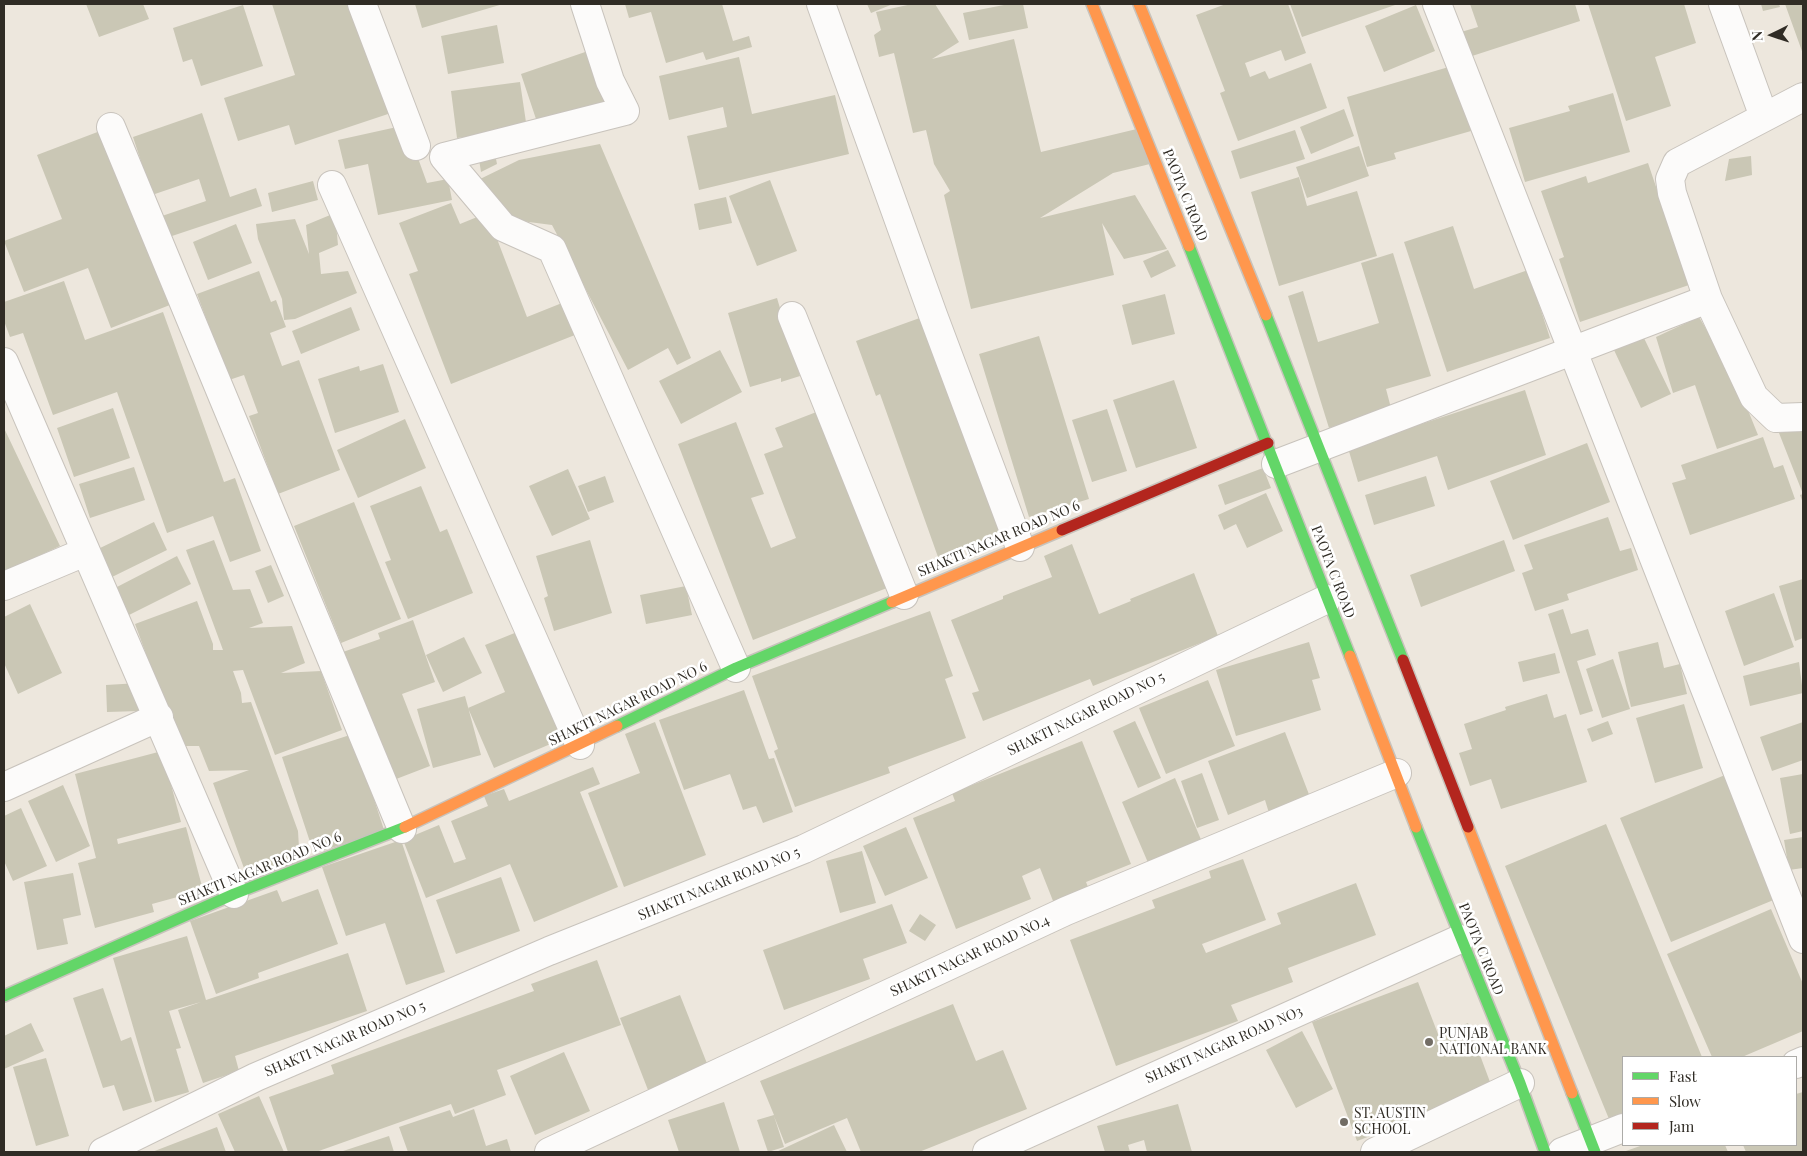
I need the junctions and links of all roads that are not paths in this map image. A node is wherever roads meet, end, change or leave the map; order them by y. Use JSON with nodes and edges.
{"nodes":[{"id":1,"x":362,"y":4,"type":"edge"},
{"id":2,"x":584,"y":4,"type":"edge"},
{"id":3,"x":822,"y":4,"type":"edge"},
{"id":4,"x":1092,"y":4,"type":"edge"},
{"id":5,"x":1139,"y":4,"type":"edge"},
{"id":6,"x":1437,"y":4,"type":"edge"},
{"id":7,"x":1723,"y":4,"type":"edge"},
{"id":8,"x":1803,"y":97,"type":"edge"},
{"id":9,"x":1764,"y":117,"type":"junction"},
{"id":10,"x":111,"y":126,"type":"dead end"},
{"id":11,"x":416,"y":146,"type":"dead end"},
{"id":12,"x":332,"y":185,"type":"dead end"},
{"id":13,"x":1708,"y":299,"type":"junction"},
{"id":14,"x":792,"y":316,"type":"dead end"},
{"id":15,"x":1572,"y":351,"type":"junction"},
{"id":16,"x":7,"y":379,"type":"edge"},
{"id":17,"x":1803,"y":418,"type":"edge"},
{"id":18,"x":1320,"y":448,"type":"junction"},
{"id":19,"x":1272,"y":453,"type":"junction"},
{"id":20,"x":1020,"y":547,"type":"junction"},
{"id":21,"x":85,"y":552,"type":"junction"},
{"id":22,"x":4,"y":586,"type":"edge"},
{"id":23,"x":904,"y":595,"type":"junction"},
{"id":24,"x":1327,"y":599,"type":"junction"},
{"id":25,"x":736,"y":668,"type":"junction"},
{"id":26,"x":159,"y":717,"type":"junction"},
{"id":27,"x":580,"y":745,"type":"junction"},
{"id":28,"x":1397,"y":773,"type":"junction"},
{"id":29,"x":4,"y":787,"type":"edge"},
{"id":30,"x":402,"y":829,"type":"junction"},
{"id":31,"x":234,"y":894,"type":"junction"},
{"id":32,"x":1460,"y":939,"type":"junction"},
{"id":33,"x":1803,"y":939,"type":"edge"},
{"id":34,"x":4,"y":996,"type":"edge"},
{"id":35,"x":1520,"y":1083,"type":"junction"},
{"id":36,"x":1622,"y":1129,"type":"edge"},
{"id":37,"x":1592,"y":1146,"type":"edge"},
{"id":38,"x":103,"y":1152,"type":"edge"},
{"id":39,"x":549,"y":1152,"type":"edge"},
{"id":40,"x":987,"y":1152,"type":"edge"},
{"id":41,"x":1375,"y":1152,"type":"edge"},
{"id":42,"x":1544,"y":1152,"type":"edge"},
{"id":43,"x":1562,"y":1152,"type":"edge"}],
"edges":[{"from":1,"to":11,"type":"street"},
{"from":2,"to":25,"type":"street"},
{"from":3,"to":20,"type":"street"},
{"from":4,"to":19,"type":"street","name":"PAOTA C ROAD"},
{"from":5,"to":18,"type":"street"},
{"from":6,"to":15,"type":"street"},
{"from":7,"to":9,"type":"street"},
{"from":8,"to":9,"type":"street"},
{"from":9,"to":13,"type":"street"},
{"from":10,"to":30,"type":"street"},
{"from":12,"to":27,"type":"street"},
{"from":13,"to":15,"type":"street"},
{"from":13,"to":17,"type":"street"},
{"from":14,"to":23,"type":"street"},
{"from":15,"to":18,"type":"street"},
{"from":15,"to":33,"type":"street"},
{"from":16,"to":21,"type":"street"},
{"from":18,"to":19,"type":"street"},
{"from":18,"to":37,"type":"street"},
{"from":19,"to":20,"type":"street","name":"SHAKTI NAGAR ROAD NO 6"},
{"from":19,"to":24,"type":"street","name":"PAOTA C ROAD"},
{"from":20,"to":23,"type":"street","name":"SHAKTI NAGAR ROAD NO 6"},
{"from":21,"to":22,"type":"street"},
{"from":21,"to":26,"type":"street"},
{"from":23,"to":25,"type":"street","name":"SHAKTI NAGAR ROAD NO 6"},
{"from":24,"to":28,"type":"street","name":"PAOTA C ROAD"},
{"from":24,"to":38,"type":"street","name":"SHAKTI NAGAR ROAD NO 5"},
{"from":25,"to":27,"type":"street","name":"SHAKTI NAGAR ROAD NO 6"},
{"from":26,"to":29,"type":"street"},
{"from":26,"to":31,"type":"street"},
{"from":27,"to":30,"type":"street","name":"SHAKTI NAGAR ROAD NO 6"},
{"from":28,"to":32,"type":"street","name":"PAOTA C ROAD"},
{"from":28,"to":39,"type":"street","name":"SHAKTI NAGAR ROAD NO.4"},
{"from":30,"to":31,"type":"street","name":"SHAKTI NAGAR ROAD NO 6"},
{"from":31,"to":34,"type":"street","name":"SHAKTI NAGAR ROAD NO 6"},
{"from":32,"to":35,"type":"street","name":"PAOTA C ROAD"},
{"from":32,"to":40,"type":"street","name":"SHAKTI NAGAR ROAD NO3"},
{"from":35,"to":41,"type":"street"},
{"from":35,"to":42,"type":"street","name":"PAOTA C ROAD"},
{"from":36,"to":37,"type":"street"},
{"from":37,"to":43,"type":"street"}]}
